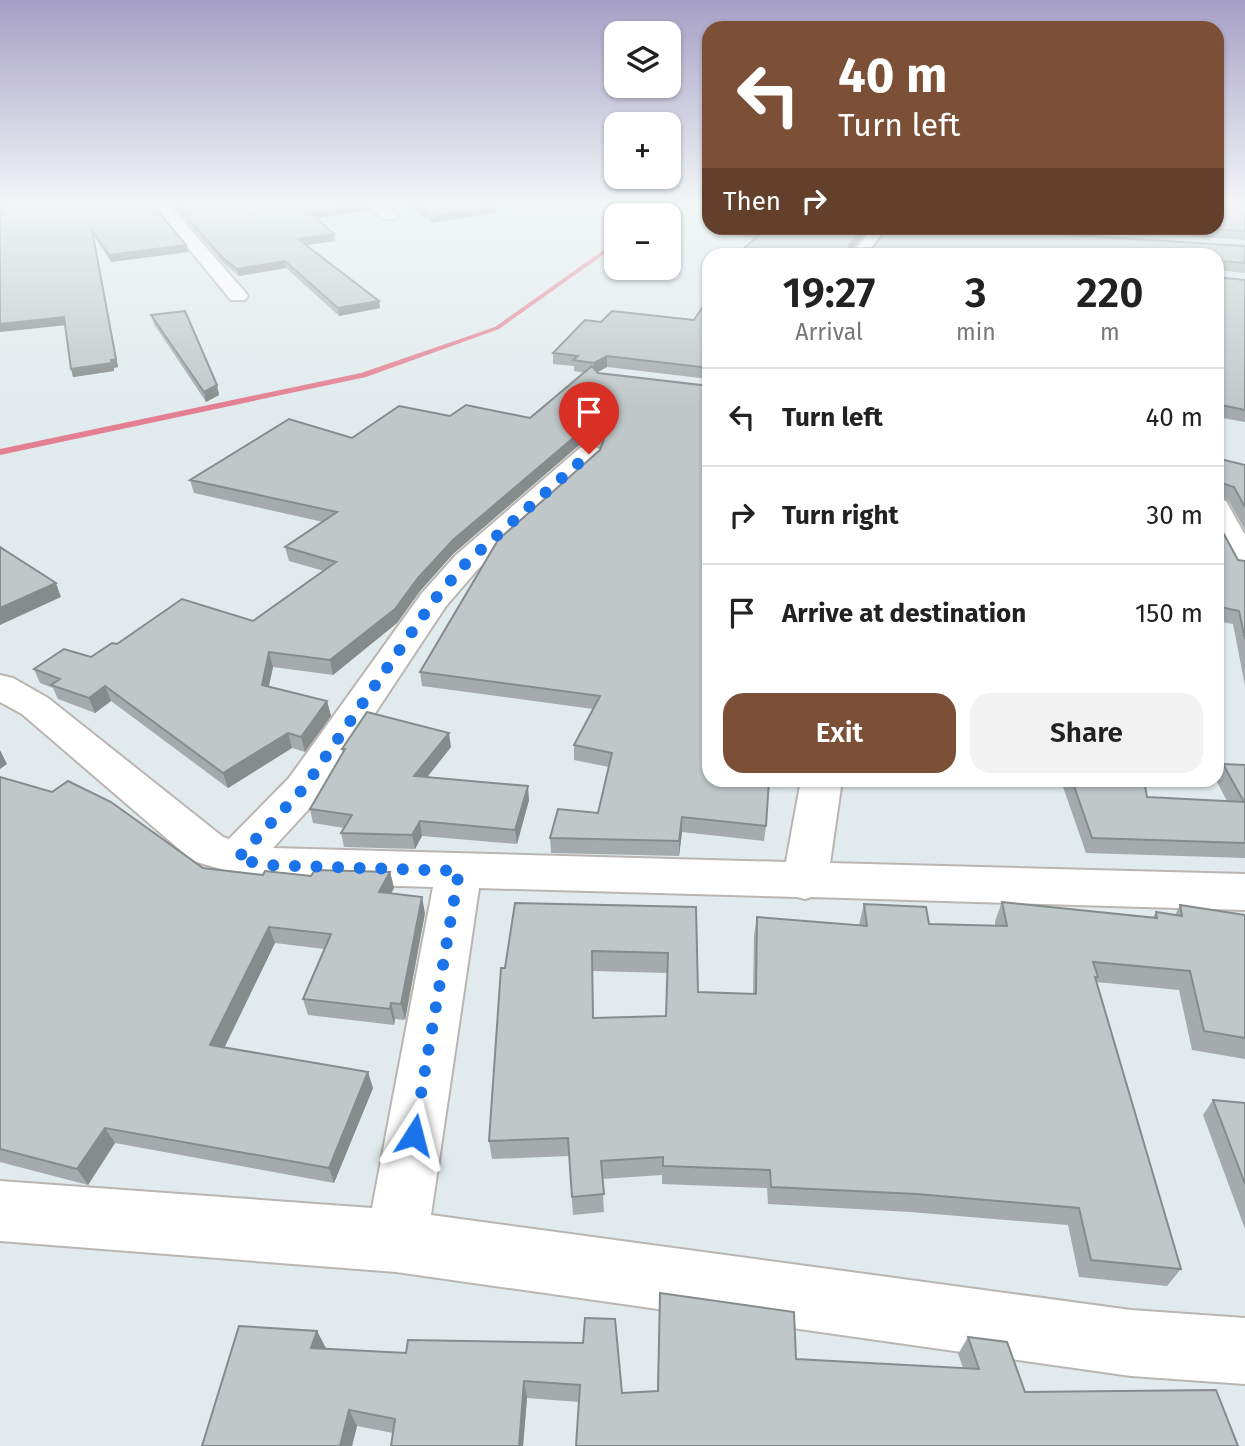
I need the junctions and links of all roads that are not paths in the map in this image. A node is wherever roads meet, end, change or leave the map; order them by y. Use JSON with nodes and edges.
{"nodes":[{"id":1,"x":217,"y":271,"type":"edge"},
{"id":2,"x":238,"y":296,"type":"dead end"},
{"id":3,"x":589,"y":454,"type":"dead end"},
{"id":4,"x":1224,"y":523,"type":"edge"},
{"id":5,"x":1245,"y":565,"type":"edge"},
{"id":6,"x":0,"y":686,"type":"edge"},
{"id":7,"x":821,"y":787,"type":"edge"},
{"id":8,"x":237,"y":859,"type":"junction"},
{"id":9,"x":459,"y":871,"type":"junction"},
{"id":10,"x":805,"y":882,"type":"junction"},
{"id":11,"x":1245,"y":892,"type":"edge"},
{"id":12,"x":0,"y":1211,"type":"edge"},
{"id":13,"x":396,"y":1241,"type":"junction"},
{"id":14,"x":1245,"y":1351,"type":"edge"}],
"edges":[{"from":1,"to":2,"type":"street"},
{"from":3,"to":8,"type":"street"},
{"from":4,"to":5,"type":"street"},
{"from":6,"to":8,"type":"street"},
{"from":7,"to":10,"type":"street"},
{"from":8,"to":9,"type":"street"},
{"from":9,"to":10,"type":"street"},
{"from":9,"to":13,"type":"street"},
{"from":10,"to":11,"type":"street"},
{"from":12,"to":13,"type":"street"},
{"from":13,"to":14,"type":"street"}]}
